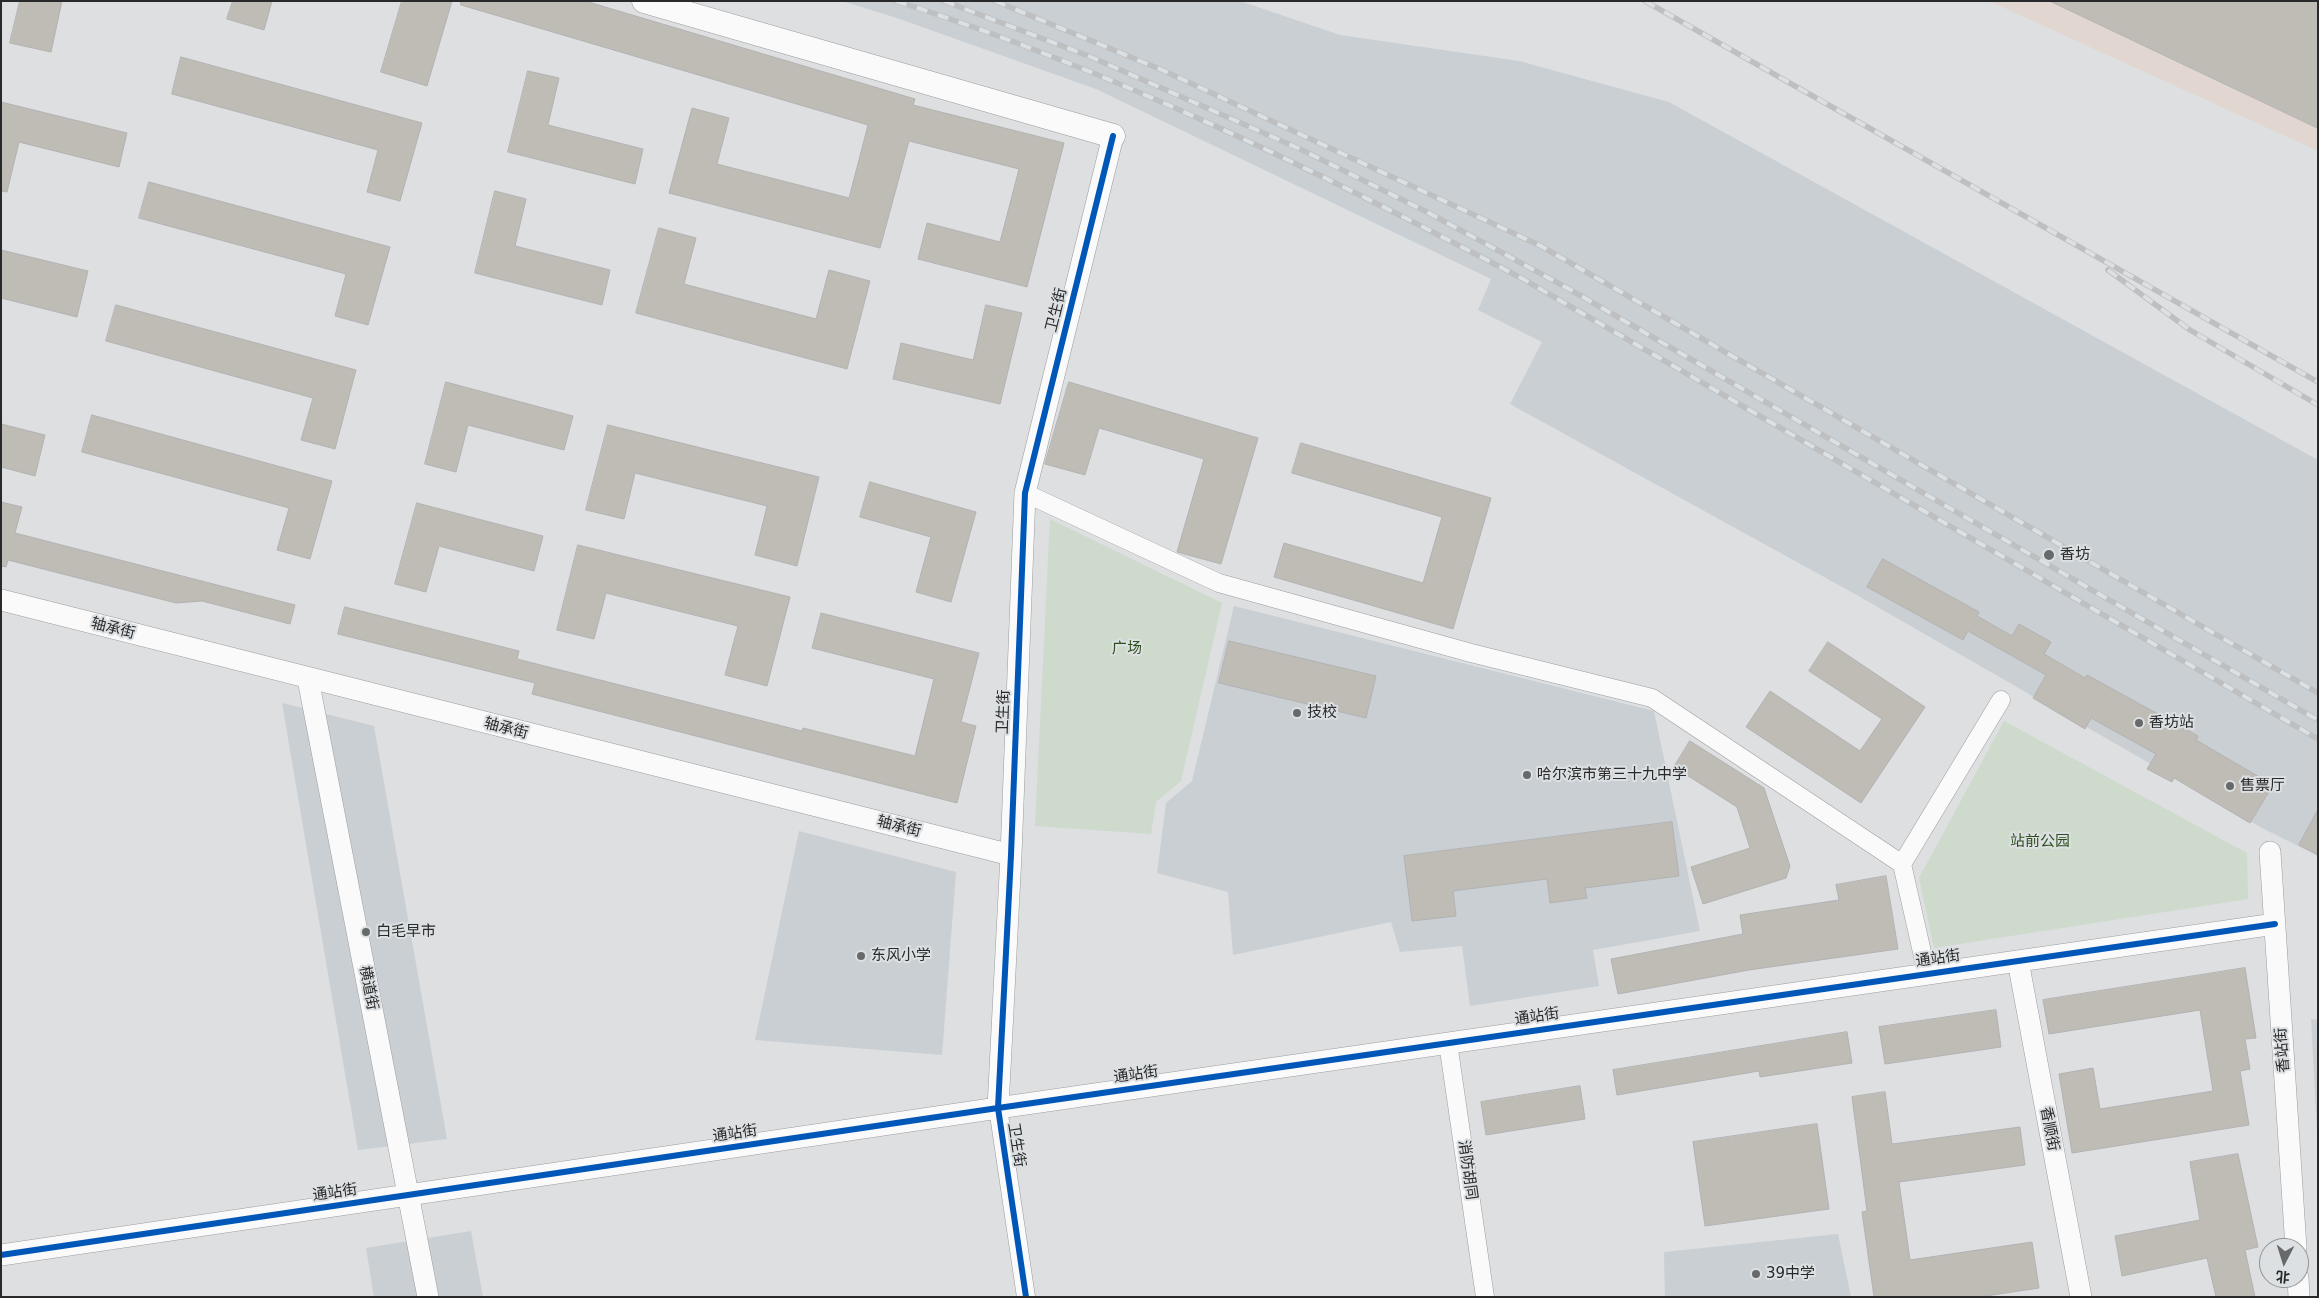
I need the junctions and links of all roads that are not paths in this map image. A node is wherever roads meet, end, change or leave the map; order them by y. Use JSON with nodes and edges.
{"nodes":[{"id":1,"x":644,"y":1,"type":"edge"},
{"id":2,"x":1113,"y":136,"type":"joint"},
{"id":3,"x":1025,"y":493,"type":"junction"},
{"id":4,"x":1,"y":600,"type":"edge"},
{"id":5,"x":308,"y":679,"type":"junction"},
{"id":6,"x":2001,"y":700,"type":"dead end"},
{"id":7,"x":2270,"y":852,"type":"dead end"},
{"id":8,"x":1011,"y":855,"type":"junction"},
{"id":9,"x":1902,"y":864,"type":"junction"},
{"id":10,"x":2275,"y":924,"type":"junction"},
{"id":11,"x":2018,"y":961,"type":"junction"},
{"id":12,"x":1928,"y":974,"type":"junction"},
{"id":13,"x":1448,"y":1043,"type":"junction"},
{"id":14,"x":998,"y":1108,"type":"junction"},
{"id":15,"x":408,"y":1195,"type":"junction"},
{"id":16,"x":2295,"y":1238,"type":"edge"},
{"id":17,"x":1,"y":1255,"type":"edge"},
{"id":18,"x":428,"y":1297,"type":"edge"},
{"id":19,"x":1026,"y":1297,"type":"edge"},
{"id":20,"x":1486,"y":1297,"type":"edge"},
{"id":21,"x":2081,"y":1297,"type":"edge"}],
"edges":[{"from":1,"to":2,"type":"main road"},
{"from":2,"to":3,"type":"street","name":"卫生街"},
{"from":3,"to":8,"type":"street","name":"卫生街"},
{"from":3,"to":9,"type":"street"},
{"from":4,"to":5,"type":"street","name":"轴承街"},
{"from":5,"to":8,"type":"street","name":"轴承街"},
{"from":5,"to":15,"type":"street","name":"横道街"},
{"from":6,"to":9,"type":"street"},
{"from":7,"to":10,"type":"street","name":"香站街"},
{"from":8,"to":14,"type":"street","name":"卫生街"},
{"from":9,"to":12,"type":"street"},
{"from":10,"to":11,"type":"street","name":"通站街"},
{"from":10,"to":16,"type":"street","name":"香站街"},
{"from":11,"to":12,"type":"street","name":"通站街"},
{"from":11,"to":21,"type":"street","name":"香顺街"},
{"from":12,"to":13,"type":"street","name":"通站街"},
{"from":13,"to":14,"type":"street","name":"通站街"},
{"from":13,"to":20,"type":"street","name":"消防胡同"},
{"from":14,"to":15,"type":"street","name":"通站街"},
{"from":14,"to":19,"type":"street","name":"卫生街"},
{"from":15,"to":17,"type":"street","name":"通站街"},
{"from":15,"to":18,"type":"street","name":"横道街"}]}
